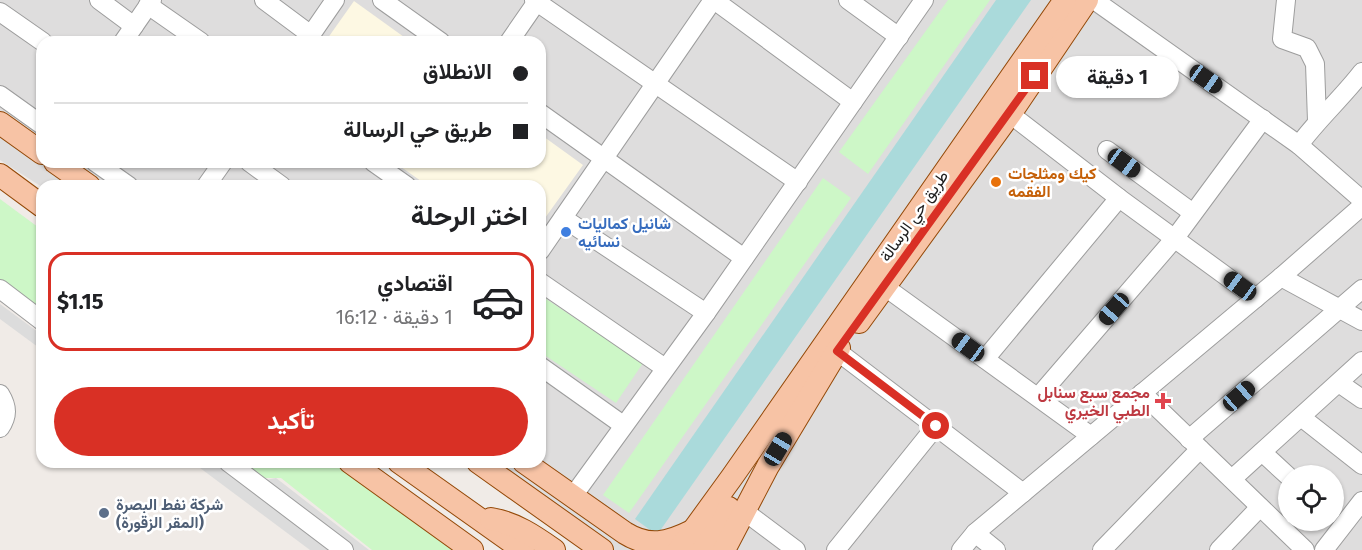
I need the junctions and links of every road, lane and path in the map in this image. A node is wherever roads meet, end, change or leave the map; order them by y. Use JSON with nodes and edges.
{"nodes":[{"id":1,"x":99,"y":0,"type":"edge"},
{"id":2,"x":264,"y":0,"type":"edge"},
{"id":3,"x":335,"y":0,"type":"edge"},
{"id":4,"x":382,"y":0,"type":"edge"},
{"id":5,"x":713,"y":0,"type":"edge"},
{"id":6,"x":848,"y":0,"type":"edge"},
{"id":7,"x":924,"y":0,"type":"edge"},
{"id":8,"x":1065,"y":0,"type":"edge"},
{"id":9,"x":1087,"y":0,"type":"edge"},
{"id":10,"x":1094,"y":0,"type":"edge"},
{"id":11,"x":1286,"y":0,"type":"edge"},
{"id":12,"x":536,"y":1,"type":"edge"},
{"id":13,"x":150,"y":3,"type":"edge"},
{"id":14,"x":0,"y":12,"type":"edge"},
{"id":15,"x":134,"y":26,"type":"junction"},
{"id":16,"x":127,"y":36,"type":"edge"},
{"id":17,"x":193,"y":36,"type":"edge"},
{"id":18,"x":307,"y":36,"type":"edge"},
{"id":19,"x":310,"y":36,"type":"edge"},
{"id":20,"x":433,"y":36,"type":"edge"},
{"id":21,"x":513,"y":36,"type":"edge"},
{"id":22,"x":36,"y":37,"type":"edge"},
{"id":23,"x":898,"y":37,"type":"junction"},
{"id":24,"x":1362,"y":72,"type":"edge"},
{"id":25,"x":655,"y":84,"type":"junction"},
{"id":26,"x":0,"y":94,"type":"edge"},
{"id":27,"x":853,"y":102,"type":"junction"},
{"id":28,"x":1010,"y":114,"type":"junction"},
{"id":29,"x":546,"y":117,"type":"edge"},
{"id":30,"x":1263,"y":119,"type":"junction"},
{"id":31,"x":36,"y":121,"type":"edge"},
{"id":32,"x":1317,"y":121,"type":"junction"},
{"id":33,"x":0,"y":123,"type":"edge"},
{"id":34,"x":1299,"y":145,"type":"junction"},
{"id":35,"x":36,"y":149,"type":"edge"},
{"id":36,"x":1107,"y":150,"type":"dead end"},
{"id":37,"x":604,"y":158,"type":"junction"},
{"id":38,"x":63,"y":168,"type":"edge"},
{"id":39,"x":103,"y":168,"type":"edge"},
{"id":40,"x":257,"y":168,"type":"edge"},
{"id":41,"x":380,"y":168,"type":"edge"},
{"id":42,"x":0,"y":175,"type":"edge"},
{"id":43,"x":80,"y":180,"type":"edge"},
{"id":44,"x":120,"y":180,"type":"edge"},
{"id":45,"x":274,"y":180,"type":"edge"},
{"id":46,"x":394,"y":180,"type":"edge"},
{"id":47,"x":798,"y":182,"type":"junction"},
{"id":48,"x":1119,"y":198,"type":"junction"},
{"id":49,"x":1362,"y":200,"type":"edge"},
{"id":50,"x":36,"y":202,"type":"edge"},
{"id":51,"x":1362,"y":206,"type":"edge"},
{"id":52,"x":1193,"y":213,"type":"junction"},
{"id":53,"x":563,"y":218,"type":"junction"},
{"id":54,"x":1175,"y":238,"type":"junction"},
{"id":55,"x":546,"y":242,"type":"edge"},
{"id":56,"x":744,"y":258,"type":"junction"},
{"id":57,"x":1281,"y":278,"type":"junction"},
{"id":58,"x":546,"y":286,"type":"edge"},
{"id":59,"x":885,"y":286,"type":"junction"},
{"id":60,"x":0,"y":289,"type":"edge"},
{"id":61,"x":1362,"y":290,"type":"edge"},
{"id":62,"x":1256,"y":298,"type":"junction"},
{"id":63,"x":1338,"y":309,"type":"junction"},
{"id":64,"x":706,"y":312,"type":"junction"},
{"id":65,"x":36,"y":316,"type":"edge"},
{"id":66,"x":1362,"y":321,"type":"edge"},
{"id":67,"x":837,"y":351,"type":"junction"},
{"id":68,"x":985,"y":359,"type":"junction"},
{"id":69,"x":1362,"y":361,"type":"edge"},
{"id":70,"x":665,"y":368,"type":"junction"},
{"id":71,"x":546,"y":370,"type":"edge"},
{"id":72,"x":1340,"y":383,"type":"junction"},
{"id":73,"x":1142,"y":393,"type":"junction"},
{"id":74,"x":0,"y":394,"type":"edge"},
{"id":75,"x":1038,"y":397,"type":"junction"},
{"id":76,"x":1362,"y":399,"type":"edge"},
{"id":77,"x":1301,"y":417,"type":"junction"},
{"id":78,"x":623,"y":425,"type":"junction"},
{"id":79,"x":936,"y":426,"type":"junction"},
{"id":80,"x":0,"y":428,"type":"edge"},
{"id":81,"x":1091,"y":436,"type":"junction"},
{"id":82,"x":1195,"y":444,"type":"junction"},
{"id":83,"x":1262,"y":452,"type":"junction"},
{"id":84,"x":1362,"y":465,"type":"edge"},
{"id":85,"x":1278,"y":467,"type":"edge"},
{"id":86,"x":236,"y":468,"type":"edge"},
{"id":87,"x":358,"y":468,"type":"edge"},
{"id":88,"x":407,"y":468,"type":"edge"},
{"id":89,"x":486,"y":468,"type":"edge"},
{"id":90,"x":533,"y":468,"type":"edge"},
{"id":91,"x":1232,"y":479,"type":"junction"},
{"id":92,"x":1023,"y":493,"type":"junction"},
{"id":93,"x":573,"y":496,"type":"junction"},
{"id":94,"x":1362,"y":501,"type":"edge"},
{"id":95,"x":1260,"y":507,"type":"junction"},
{"id":96,"x":1344,"y":516,"type":"edge"},
{"id":97,"x":477,"y":518,"type":"junction"},
{"id":98,"x":740,"y":519,"type":"junction"},
{"id":99,"x":1333,"y":531,"type":"edge"},
{"id":100,"x":975,"y":534,"type":"junction"},
{"id":101,"x":699,"y":540,"type":"edge"},
{"id":102,"x":344,"y":550,"type":"edge"},
{"id":103,"x":472,"y":550,"type":"edge"},
{"id":104,"x":523,"y":550,"type":"edge"},
{"id":105,"x":554,"y":550,"type":"edge"},
{"id":106,"x":602,"y":550,"type":"edge"},
{"id":107,"x":679,"y":550,"type":"edge"},
{"id":108,"x":724,"y":550,"type":"edge"},
{"id":109,"x":730,"y":550,"type":"edge"},
{"id":110,"x":796,"y":550,"type":"edge"},
{"id":111,"x":836,"y":550,"type":"edge"},
{"id":112,"x":961,"y":550,"type":"edge"},
{"id":113,"x":996,"y":550,"type":"edge"},
{"id":114,"x":1102,"y":550,"type":"edge"},
{"id":115,"x":1219,"y":550,"type":"edge"},
{"id":116,"x":1305,"y":550,"type":"edge"},
{"id":117,"x":1324,"y":550,"type":"edge"}],
"edges":[{"from":1,"to":15,"type":"street"},
{"from":2,"to":18,"type":"street"},
{"from":3,"to":19,"type":"street"},
{"from":4,"to":20,"type":"street"},
{"from":5,"to":25,"type":"street"},
{"from":5,"to":27,"type":"street"},
{"from":6,"to":23,"type":"street"},
{"from":7,"to":23,"type":"street"},
{"from":8,"to":101,"type":"main road","name":"طريق حي الرسالة"},
{"from":9,"to":28,"type":"main road","name":"طريق حي الرسالة"},
{"from":10,"to":30,"type":"street"},
{"from":11,"to":32,"type":"street"},
{"from":12,"to":21,"type":"street"},
{"from":12,"to":25,"type":"street"},
{"from":13,"to":15,"type":"street"},
{"from":13,"to":17,"type":"street"},
{"from":14,"to":22,"type":"street"},
{"from":15,"to":16,"type":"street"},
{"from":23,"to":27,"type":"street"},
{"from":24,"to":32,"type":"street"},
{"from":25,"to":37,"type":"street"},
{"from":25,"to":47,"type":"street"},
{"from":26,"to":31,"type":"street"},
{"from":27,"to":47,"type":"street"},
{"from":28,"to":48,"type":"street"},
{"from":28,"to":59,"type":"main road","name":"طريق حي الرسالة"},
{"from":29,"to":37,"type":"street"},
{"from":30,"to":34,"type":"street"},
{"from":30,"to":52,"type":"street"},
{"from":32,"to":34,"type":"street"},
{"from":33,"to":35,"type":"main road"},
{"from":34,"to":49,"type":"street"},
{"from":36,"to":52,"type":"street"},
{"from":37,"to":53,"type":"street"},
{"from":37,"to":56,"type":"street"},
{"from":38,"to":43,"type":"main road"},
{"from":39,"to":44,"type":"street"},
{"from":40,"to":45,"type":"street"},
{"from":41,"to":46,"type":"street"},
{"from":42,"to":50,"type":"main road"},
{"from":47,"to":56,"type":"street"},
{"from":48,"to":54,"type":"street"},
{"from":48,"to":68,"type":"street"},
{"from":51,"to":57,"type":"street"},
{"from":52,"to":54,"type":"street"},
{"from":53,"to":55,"type":"street"},
{"from":53,"to":64,"type":"street"},
{"from":54,"to":62,"type":"street"},
{"from":54,"to":75,"type":"street"},
{"from":56,"to":64,"type":"street"},
{"from":57,"to":62,"type":"street"},
{"from":57,"to":63,"type":"street"},
{"from":58,"to":70,"type":"street"},
{"from":59,"to":67,"type":"main road","name":"طريق حي الرسالة"},
{"from":59,"to":68,"type":"street"},
{"from":60,"to":65,"type":"street"},
{"from":61,"to":63,"type":"street"},
{"from":62,"to":73,"type":"street"},
{"from":63,"to":66,"type":"street"},
{"from":63,"to":82,"type":"street"},
{"from":64,"to":70,"type":"street"},
{"from":67,"to":79,"type":"street"},
{"from":67,"to":98,"type":"main road","name":"طريق حي الرسالة"},
{"from":68,"to":75,"type":"street"},
{"from":69,"to":72,"type":"street"},
{"from":70,"to":78,"type":"street"},
{"from":71,"to":78,"type":"street"},
{"from":72,"to":76,"type":"street"},
{"from":72,"to":77,"type":"street"},
{"from":73,"to":81,"type":"street"},
{"from":73,"to":82,"type":"street"},
{"from":74,"to":80,"type":"street"},
{"from":75,"to":81,"type":"street"},
{"from":77,"to":83,"type":"street"},
{"from":77,"to":84,"type":"street"},
{"from":78,"to":93,"type":"street"},
{"from":79,"to":92,"type":"street"},
{"from":79,"to":111,"type":"street"},
{"from":81,"to":92,"type":"street"},
{"from":82,"to":91,"type":"street"},
{"from":82,"to":114,"type":"street"},
{"from":83,"to":85,"type":"street"},
{"from":83,"to":91,"type":"street"},
{"from":86,"to":102,"type":"street"},
{"from":87,"to":103,"type":"main road"},
{"from":88,"to":97,"type":"main road"},
{"from":89,"to":106,"type":"main road"},
{"from":90,"to":93,"type":"main road"},
{"from":91,"to":95,"type":"street"},
{"from":92,"to":100,"type":"street"},
{"from":93,"to":101,"type":"main road"},
{"from":94,"to":96,"type":"street"},
{"from":95,"to":115,"type":"street"},
{"from":95,"to":116,"type":"street"},
{"from":97,"to":104,"type":"main road"},
{"from":97,"to":105,"type":"main road"},
{"from":98,"to":108,"type":"main road","name":"طريق حي الرسالة"},
{"from":98,"to":109,"type":"main road"},
{"from":98,"to":110,"type":"street"},
{"from":99,"to":117,"type":"street"},
{"from":100,"to":112,"type":"street"},
{"from":100,"to":113,"type":"street"},
{"from":101,"to":107,"type":"main road","name":"طريق حي الرسالة"}]}
